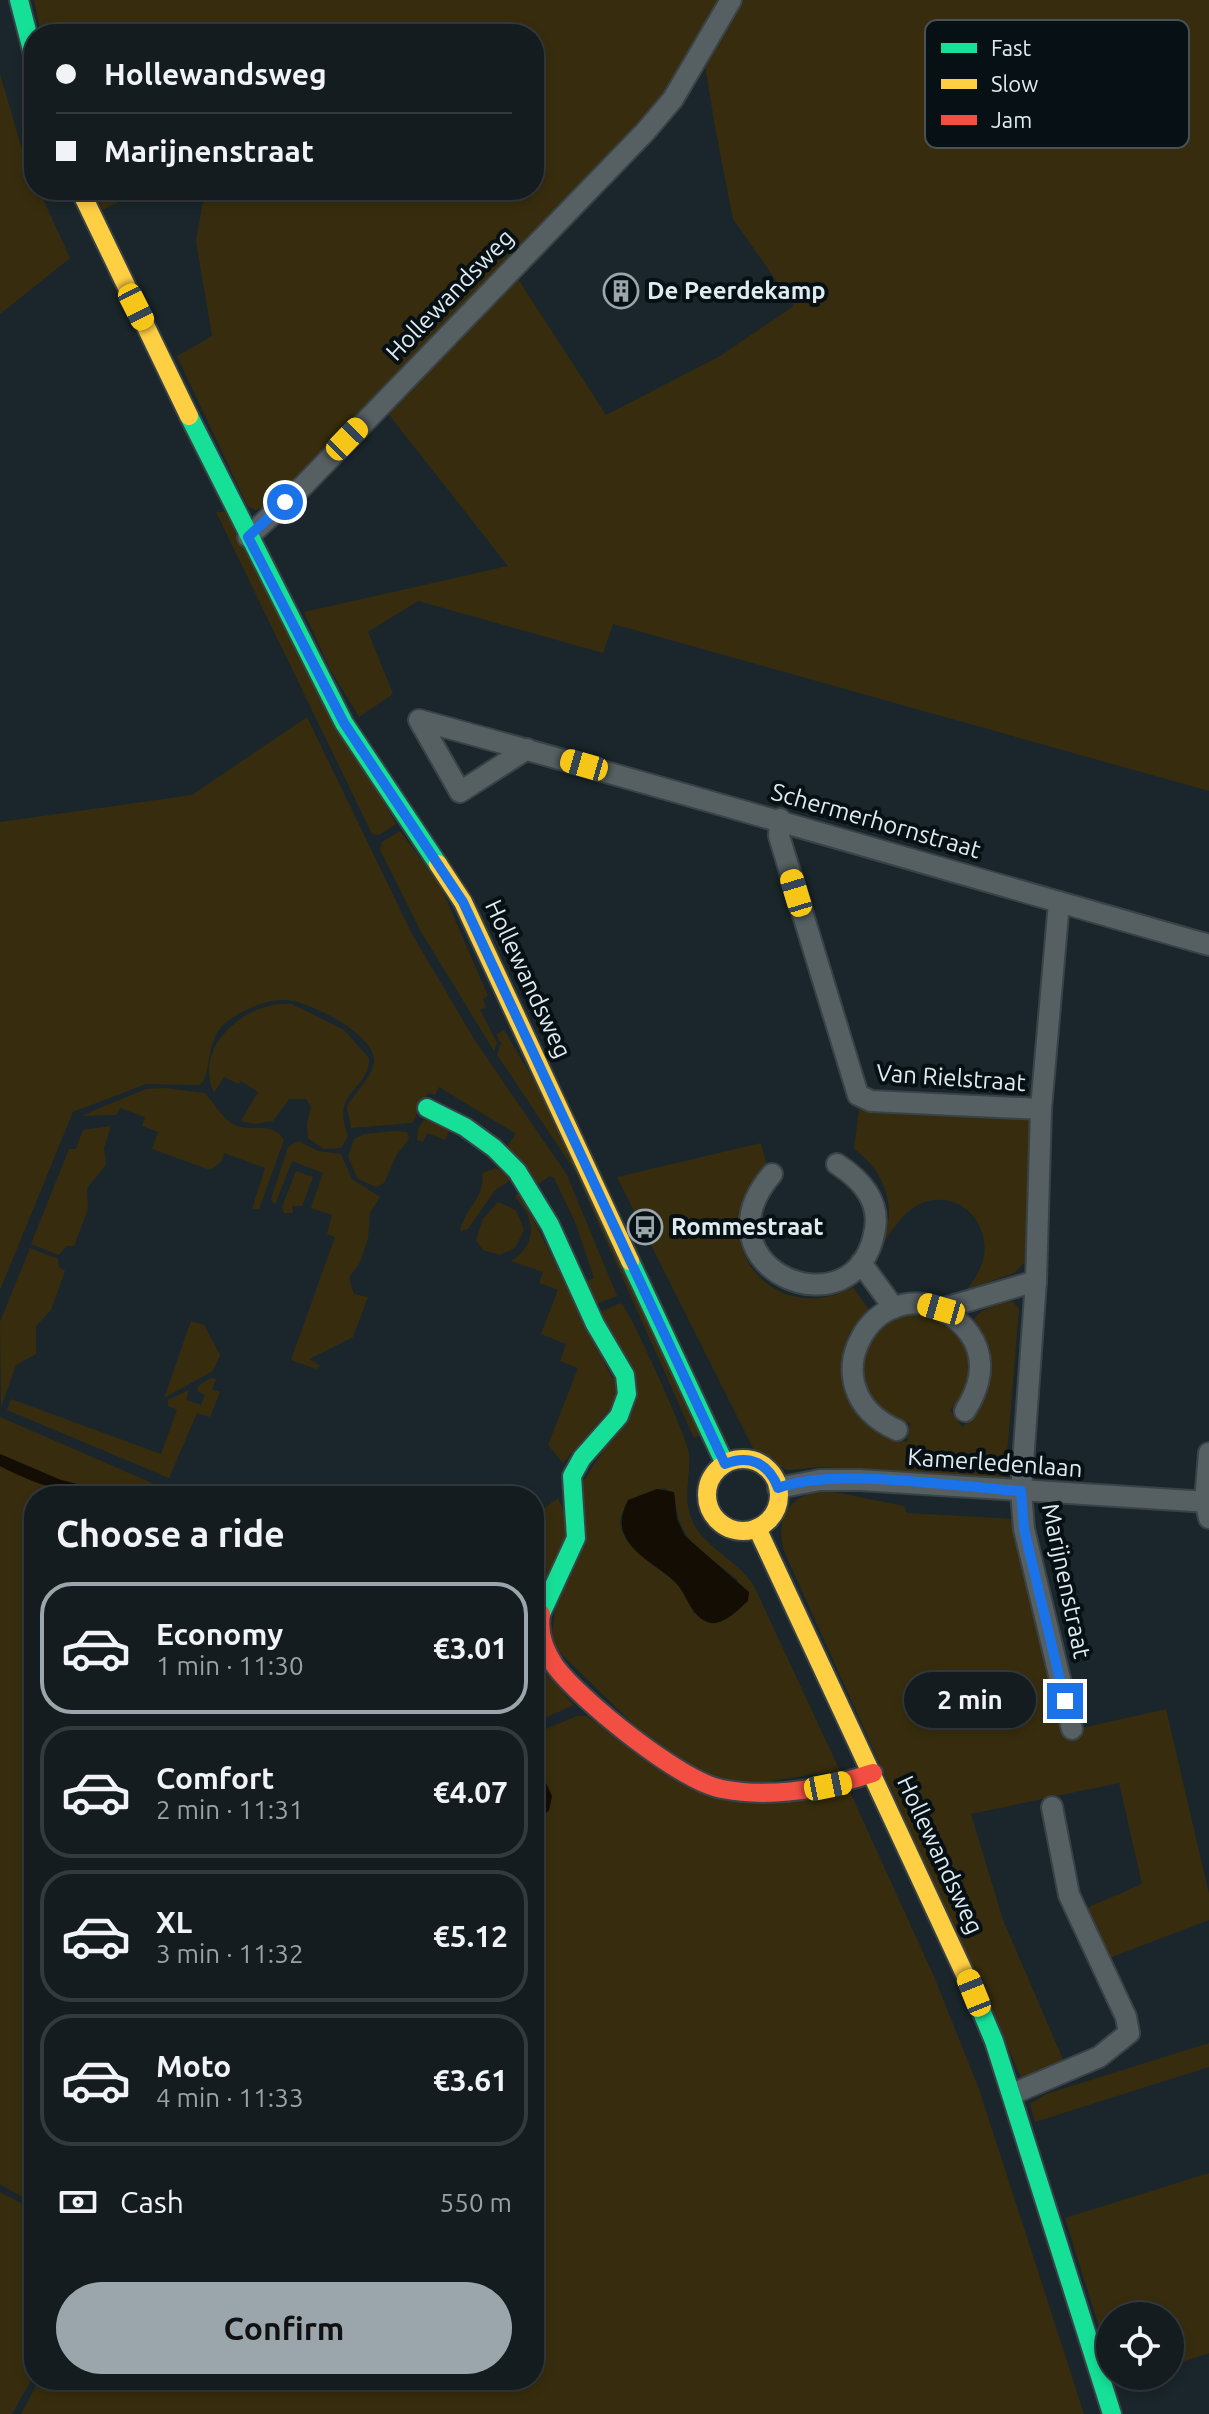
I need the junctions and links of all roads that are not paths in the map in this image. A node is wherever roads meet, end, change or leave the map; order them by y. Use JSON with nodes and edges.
{"nodes":[{"id":1,"x":19,"y":0,"type":"edge"},
{"id":2,"x":731,"y":0,"type":"edge"},
{"id":3,"x":25,"y":24,"type":"edge"},
{"id":4,"x":85,"y":200,"type":"edge"},
{"id":5,"x":248,"y":537,"type":"junction"},
{"id":6,"x":527,"y":749,"type":"junction"},
{"id":7,"x":780,"y":819,"type":"junction"},
{"id":8,"x":1059,"y":902,"type":"junction"},
{"id":9,"x":1209,"y":945,"type":"edge"},
{"id":10,"x":427,"y":1108,"type":"dead end"},
{"id":11,"x":1041,"y":1109,"type":"junction"},
{"id":12,"x":837,"y":1164,"type":"dead end"},
{"id":13,"x":772,"y":1174,"type":"dead end"},
{"id":14,"x":861,"y":1263,"type":"junction"},
{"id":15,"x":1036,"y":1281,"type":"junction"},
{"id":16,"x":894,"y":1308,"type":"junction"},
{"id":17,"x":941,"y":1309,"type":"junction"},
{"id":18,"x":965,"y":1411,"type":"dead end"},
{"id":19,"x":897,"y":1430,"type":"dead end"},
{"id":20,"x":1209,"y":1453,"type":"edge"},
{"id":21,"x":725,"y":1464,"type":"junction"},
{"id":22,"x":778,"y":1488,"type":"junction"},
{"id":23,"x":1021,"y":1491,"type":"junction"},
{"id":24,"x":1208,"y":1507,"type":"edge"},
{"id":25,"x":757,"y":1528,"type":"junction"},
{"id":26,"x":544,"y":1605,"type":"edge"},
{"id":27,"x":544,"y":1633,"type":"edge"},
{"id":28,"x":1072,"y":1729,"type":"dead end"},
{"id":29,"x":873,"y":1773,"type":"junction"},
{"id":30,"x":1052,"y":1807,"type":"dead end"},
{"id":31,"x":1012,"y":2094,"type":"junction"},
{"id":32,"x":1112,"y":2414,"type":"edge"}],
"edges":[{"from":1,"to":3,"type":"main road"},
{"from":2,"to":5,"type":"street","name":"Hollewandsweg"},
{"from":4,"to":5,"type":"main road","name":"Hollewandsweg"},
{"from":5,"to":21,"type":"main road","name":"Hollewandsweg"},
{"from":6,"to":6,"type":"street","name":"Schermerhornstraat"},
{"from":6,"to":7,"type":"street","name":"Schermerhornstraat"},
{"from":7,"to":8,"type":"street","name":"Schermerhornstraat"},
{"from":7,"to":11,"type":"street","name":"Van Rielstraat"},
{"from":8,"to":9,"type":"street","name":"Schermerhornstraat"},
{"from":8,"to":11,"type":"street"},
{"from":10,"to":26,"type":"main road","name":"Hollewandsweg"},
{"from":11,"to":15,"type":"street"},
{"from":12,"to":14,"type":"street"},
{"from":13,"to":14,"type":"street"},
{"from":14,"to":16,"type":"street"},
{"from":15,"to":17,"type":"street"},
{"from":15,"to":23,"type":"street"},
{"from":16,"to":17,"type":"street"},
{"from":16,"to":19,"type":"street"},
{"from":17,"to":18,"type":"street"},
{"from":20,"to":24,"type":"street"},
{"from":21,"to":22,"type":"main road"},
{"from":21,"to":25,"type":"main road"},
{"from":22,"to":23,"type":"street","name":"Kamerledenlaan"},
{"from":22,"to":25,"type":"main road"},
{"from":23,"to":24,"type":"street","name":"Kamerledenlaan"},
{"from":23,"to":28,"type":"street","name":"Marijnenstraat"},
{"from":25,"to":29,"type":"main road","name":"Hollewandsweg"},
{"from":27,"to":29,"type":"main road","name":"Hollewandsweg"},
{"from":29,"to":31,"type":"main road","name":"Hollewandsweg"},
{"from":30,"to":31,"type":"street"},
{"from":31,"to":32,"type":"main road","name":"Hollewandsweg"}]}
